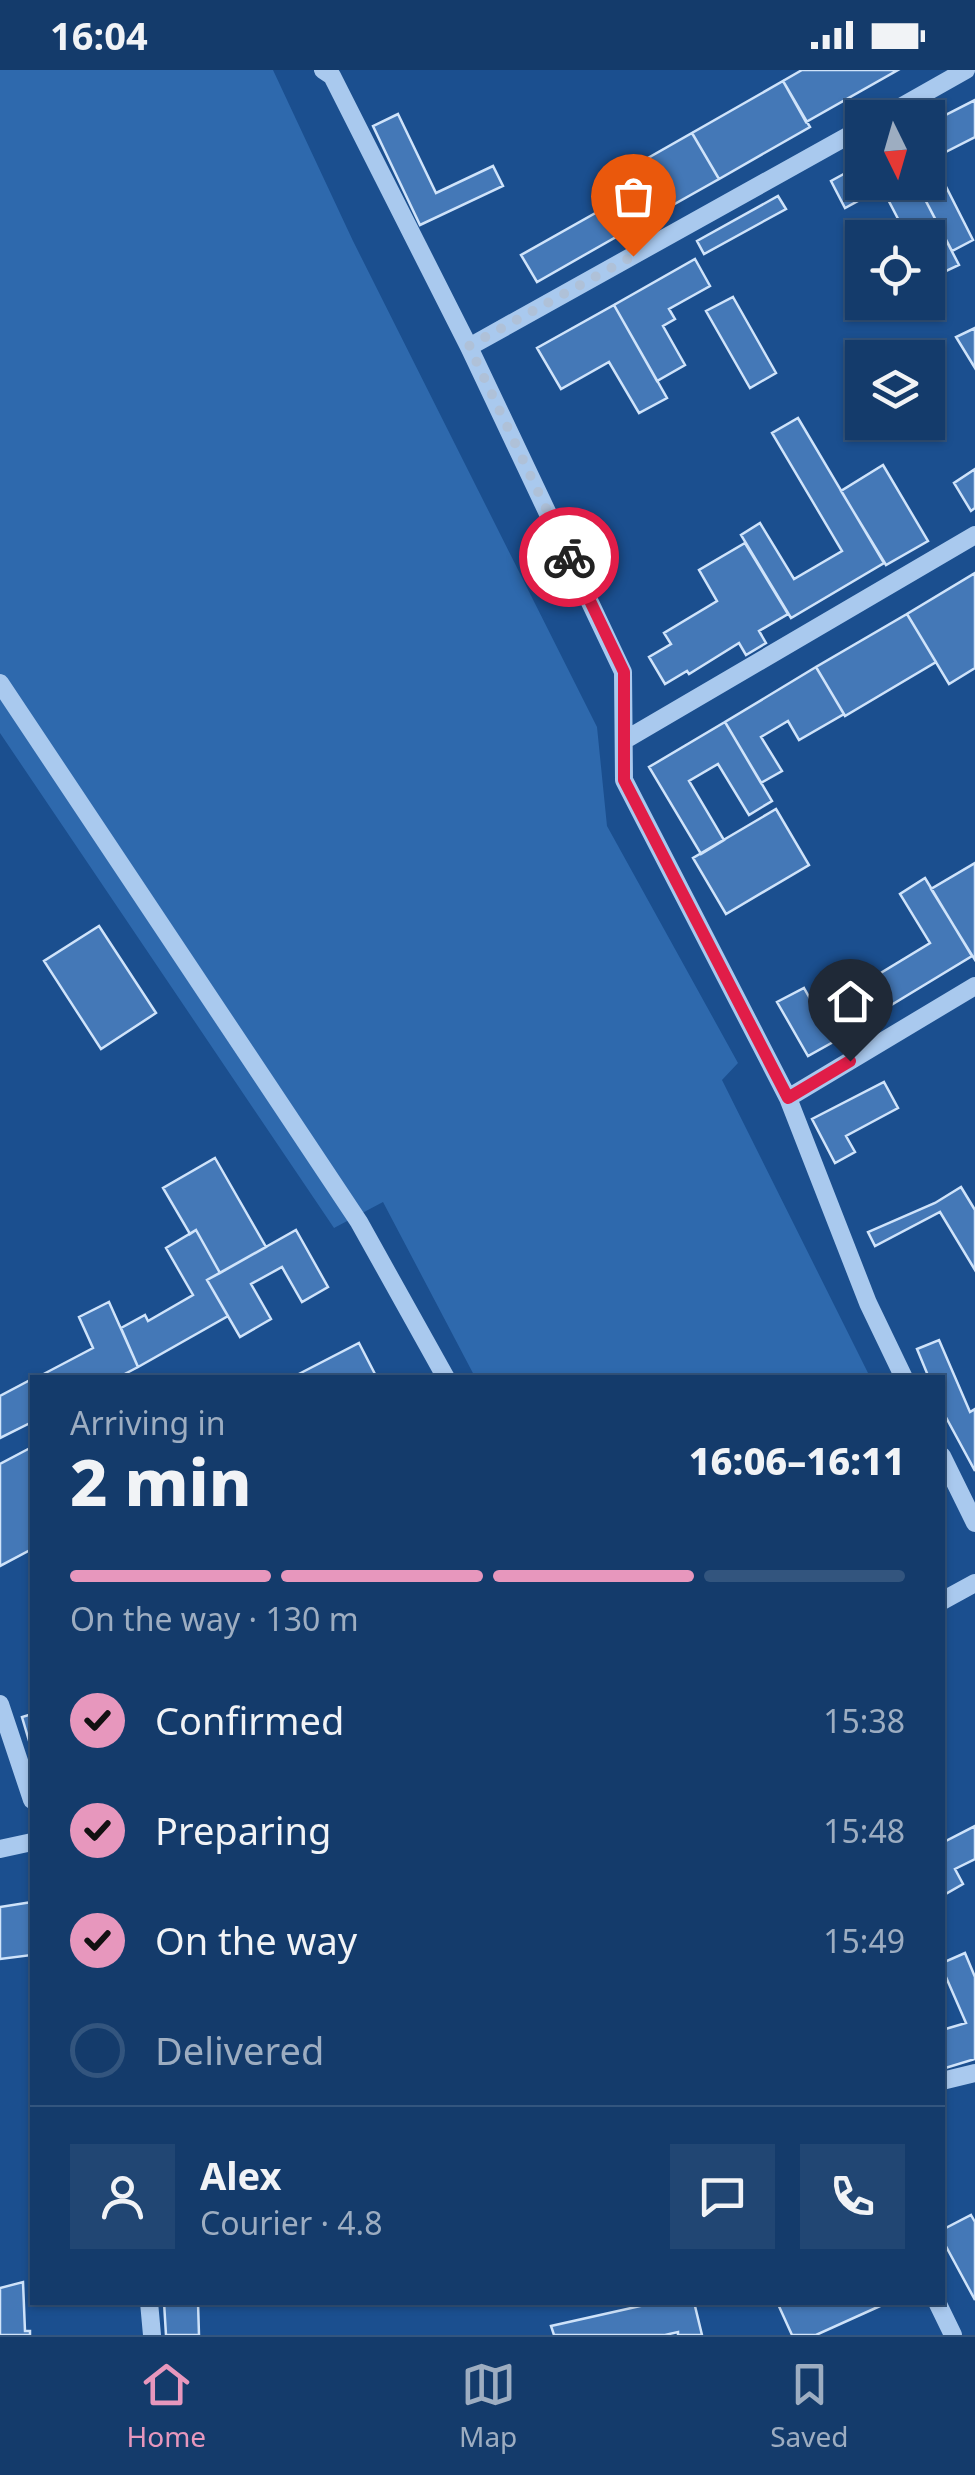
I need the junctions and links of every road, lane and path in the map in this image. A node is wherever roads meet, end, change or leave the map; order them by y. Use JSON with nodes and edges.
{"nodes":[{"id":1,"x":966,"y":70,"type":"edge"},
{"id":2,"x":328,"y":72,"type":"edge"},
{"id":3,"x":913,"y":100,"type":"edge"},
{"id":4,"x":845,"y":137,"type":"edge"},
{"id":5,"x":469,"y":346,"type":"junction"},
{"id":6,"x":975,"y":535,"type":"edge"},
{"id":7,"x":0,"y":682,"type":"edge"},
{"id":8,"x":624,"y":740,"type":"junction"},
{"id":9,"x":975,"y":986,"type":"edge"},
{"id":10,"x":788,"y":1098,"type":"junction"},
{"id":11,"x":444,"y":1375,"type":"edge"},
{"id":12,"x":903,"y":1375,"type":"edge"},
{"id":13,"x":945,"y":1462,"type":"edge"},
{"id":14,"x":975,"y":1523,"type":"edge"},
{"id":15,"x":975,"y":1583,"type":"edge"},
{"id":16,"x":945,"y":1599,"type":"edge"},
{"id":17,"x":0,"y":1704,"type":"edge"},
{"id":18,"x":30,"y":1794,"type":"edge"},
{"id":19,"x":30,"y":1842,"type":"edge"},
{"id":20,"x":0,"y":1848,"type":"edge"},
{"id":21,"x":975,"y":2073,"type":"edge"},
{"id":22,"x":945,"y":2080,"type":"edge"},
{"id":23,"x":149,"y":2305,"type":"edge"},
{"id":24,"x":939,"y":2305,"type":"edge"},
{"id":25,"x":152,"y":2335,"type":"edge"},
{"id":26,"x":954,"y":2335,"type":"edge"}],
"edges":[{"from":1,"to":3,"type":"street"},
{"from":2,"to":5,"type":"street"},
{"from":4,"to":5,"type":"street"},
{"from":5,"to":8,"type":"street"},
{"from":6,"to":8,"type":"street"},
{"from":7,"to":11,"type":"street"},
{"from":8,"to":10,"type":"street"},
{"from":9,"to":10,"type":"street"},
{"from":10,"to":12,"type":"street"},
{"from":13,"to":14,"type":"street"},
{"from":15,"to":16,"type":"street"},
{"from":17,"to":18,"type":"street"},
{"from":19,"to":20,"type":"street"},
{"from":21,"to":22,"type":"street"},
{"from":23,"to":25,"type":"street"},
{"from":24,"to":26,"type":"street"}]}
